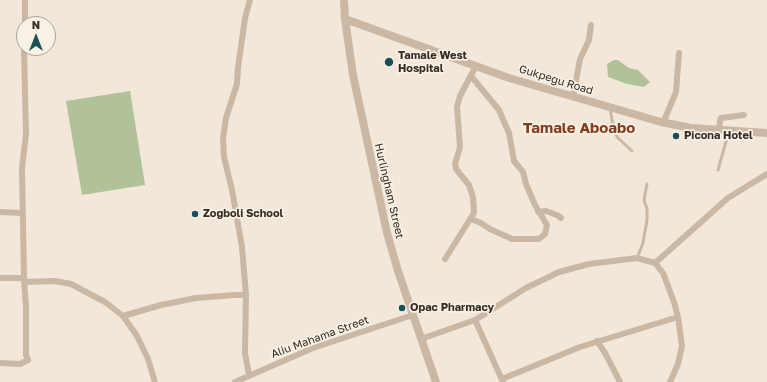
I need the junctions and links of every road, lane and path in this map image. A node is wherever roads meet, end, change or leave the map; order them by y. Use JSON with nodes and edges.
{"nodes":[{"id":1,"x":25,"y":0,"type":"edge"},
{"id":2,"x":250,"y":0,"type":"edge"},
{"id":3,"x":344,"y":0,"type":"edge"},
{"id":4,"x":24,"y":16,"type":"edge"},
{"id":5,"x":345,"y":19,"type":"junction"},
{"id":6,"x":591,"y":26,"type":"dead end"},
{"id":7,"x":679,"y":53,"type":"dead end"},
{"id":8,"x":24,"y":56,"type":"edge"},
{"id":9,"x":476,"y":66,"type":"junction"},
{"id":10,"x":471,"y":76,"type":"junction"},
{"id":11,"x":573,"y":97,"type":"junction"},
{"id":12,"x":610,"y":108,"type":"junction"},
{"id":13,"x":744,"y":115,"type":"dead end"},
{"id":14,"x":663,"y":123,"type":"junction"},
{"id":15,"x":718,"y":130,"type":"junction"},
{"id":16,"x":729,"y":131,"type":"junction"},
{"id":17,"x":767,"y":133,"type":"edge"},
{"id":18,"x":632,"y":150,"type":"dead end"},
{"id":19,"x":718,"y":170,"type":"dead end"},
{"id":20,"x":767,"y":174,"type":"edge"},
{"id":21,"x":647,"y":184,"type":"dead end"},
{"id":22,"x":0,"y":212,"type":"edge"},
{"id":23,"x":538,"y":212,"type":"junction"},
{"id":24,"x":22,"y":213,"type":"junction"},
{"id":25,"x":561,"y":218,"type":"dead end"},
{"id":26,"x":471,"y":220,"type":"junction"},
{"id":27,"x":637,"y":258,"type":"junction"},
{"id":28,"x":444,"y":259,"type":"dead end"},
{"id":29,"x":655,"y":263,"type":"junction"},
{"id":30,"x":0,"y":278,"type":"edge"},
{"id":31,"x":24,"y":280,"type":"junction"},
{"id":32,"x":246,"y":295,"type":"junction"},
{"id":33,"x":413,"y":315,"type":"junction"},
{"id":34,"x":123,"y":316,"type":"junction"},
{"id":35,"x":678,"y":317,"type":"junction"},
{"id":36,"x":475,"y":320,"type":"junction"},
{"id":37,"x":421,"y":340,"type":"junction"},
{"id":38,"x":597,"y":341,"type":"junction"},
{"id":39,"x":0,"y":363,"type":"edge"},
{"id":40,"x":249,"y":375,"type":"junction"},
{"id":41,"x":503,"y":380,"type":"edge"},
{"id":42,"x":433,"y":381,"type":"edge"},
{"id":43,"x":155,"y":382,"type":"edge"},
{"id":44,"x":235,"y":382,"type":"edge"},
{"id":45,"x":620,"y":382,"type":"edge"},
{"id":46,"x":670,"y":382,"type":"edge"}],
"edges":[{"from":1,"to":4,"type":"street"},
{"from":2,"to":32,"type":"street"},
{"from":3,"to":5,"type":"street","name":"Hurlingham Street"},
{"from":5,"to":9,"type":"street","name":"Gukpegu Road"},
{"from":5,"to":33,"type":"street","name":"Hurlingham Street"},
{"from":6,"to":11,"type":"street"},
{"from":7,"to":14,"type":"street"},
{"from":8,"to":24,"type":"street"},
{"from":9,"to":10,"type":"street"},
{"from":9,"to":11,"type":"street","name":"Gukpegu Road"},
{"from":10,"to":23,"type":"street"},
{"from":10,"to":26,"type":"street"},
{"from":11,"to":12,"type":"street","name":"Gukpegu Road"},
{"from":12,"to":14,"type":"street","name":"Gukpegu Road"},
{"from":12,"to":18,"type":"lane"},
{"from":13,"to":15,"type":"street"},
{"from":14,"to":15,"type":"street","name":"Gukpegu Road"},
{"from":15,"to":16,"type":"street","name":"Gukpegu Road"},
{"from":16,"to":17,"type":"street","name":"Gukpegu Road"},
{"from":16,"to":19,"type":"lane"},
{"from":20,"to":29,"type":"street"},
{"from":21,"to":27,"type":"lane"},
{"from":22,"to":24,"type":"street"},
{"from":23,"to":25,"type":"street"},
{"from":23,"to":26,"type":"street"},
{"from":24,"to":31,"type":"street"},
{"from":26,"to":28,"type":"street"},
{"from":27,"to":29,"type":"street"},
{"from":27,"to":36,"type":"street"},
{"from":29,"to":35,"type":"street"},
{"from":30,"to":31,"type":"street"},
{"from":31,"to":34,"type":"street"},
{"from":31,"to":39,"type":"street"},
{"from":32,"to":34,"type":"street"},
{"from":32,"to":40,"type":"street"},
{"from":33,"to":37,"type":"street","name":"Hurlingham Street"},
{"from":33,"to":40,"type":"street","name":"Aliu Mahama Street"},
{"from":34,"to":43,"type":"street"},
{"from":35,"to":38,"type":"street"},
{"from":35,"to":46,"type":"street"},
{"from":36,"to":37,"type":"street"},
{"from":36,"to":41,"type":"street"},
{"from":37,"to":42,"type":"street","name":"Hurlingham Street"},
{"from":38,"to":41,"type":"street"},
{"from":38,"to":45,"type":"street"},
{"from":40,"to":44,"type":"street","name":"Aliu Mahama Street"}]}
